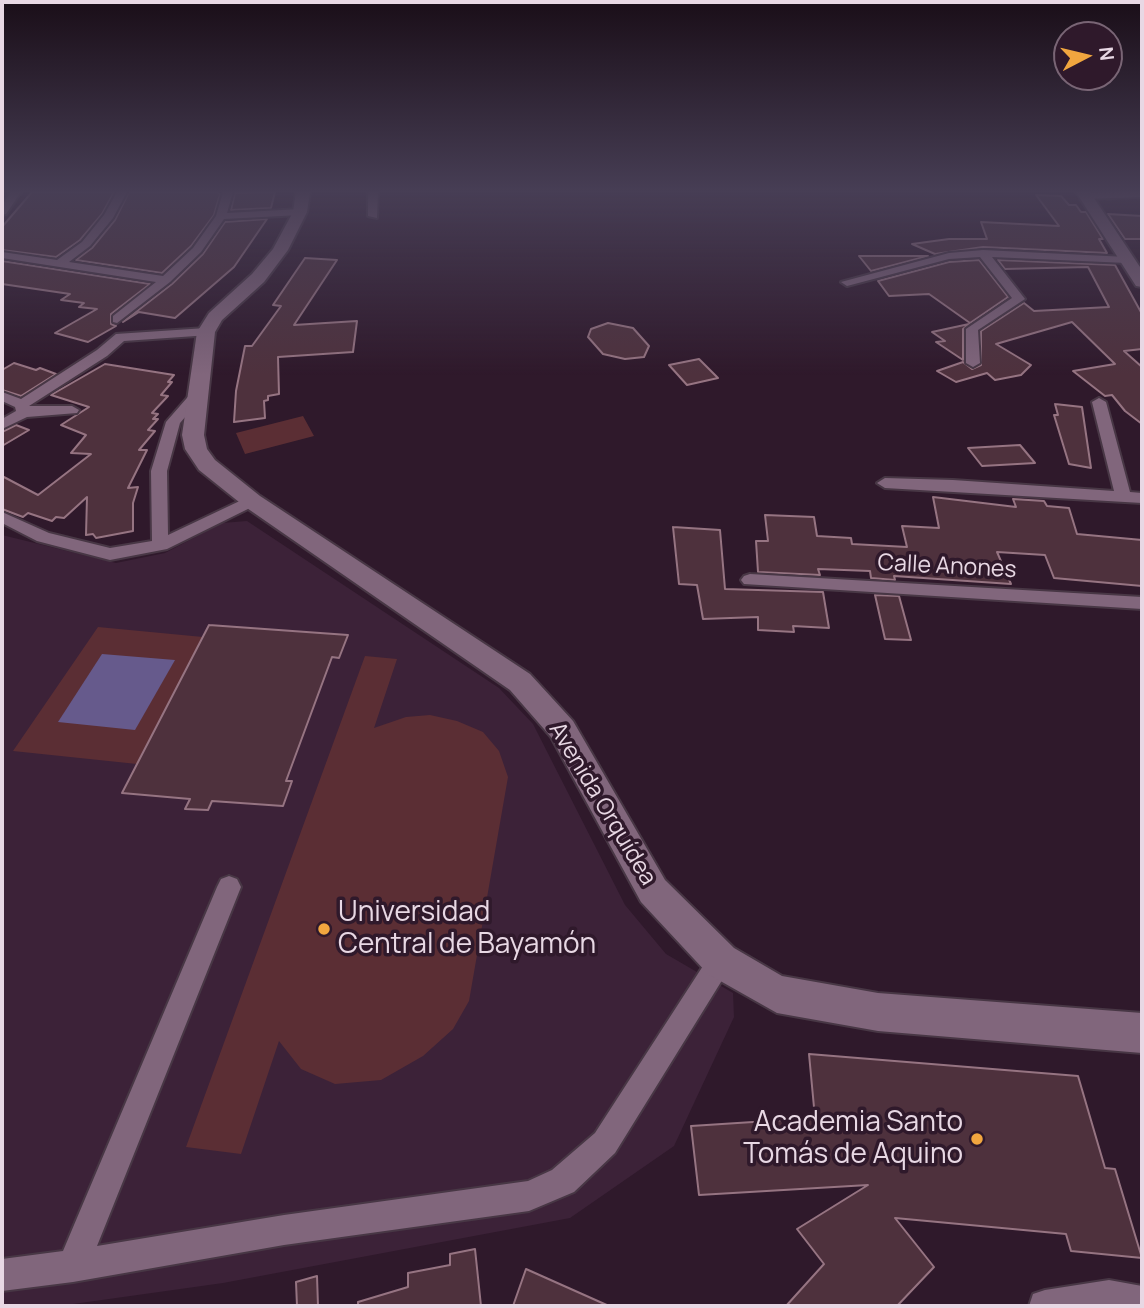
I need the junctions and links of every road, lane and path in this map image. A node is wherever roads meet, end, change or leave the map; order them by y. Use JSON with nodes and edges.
{"nodes":[{"id":1,"x":74,"y":253,"type":"edge"},
{"id":2,"x":194,"y":253,"type":"edge"},
{"id":3,"x":276,"y":253,"type":"edge"},
{"id":4,"x":983,"y":253,"type":"junction"},
{"id":5,"x":1122,"y":253,"type":"edge"},
{"id":6,"x":2,"y":255,"type":"edge"},
{"id":7,"x":1127,"y":260,"type":"junction"},
{"id":8,"x":58,"y":265,"type":"junction"},
{"id":9,"x":166,"y":280,"type":"junction"},
{"id":10,"x":847,"y":282,"type":"dead end"},
{"id":11,"x":1142,"y":282,"type":"edge"},
{"id":12,"x":117,"y":319,"type":"dead end"},
{"id":13,"x":206,"y":332,"type":"junction"},
{"id":14,"x":973,"y":363,"type":"dead end"},
{"id":15,"x":198,"y":394,"type":"junction"},
{"id":16,"x":2,"y":396,"type":"edge"},
{"id":17,"x":1099,"y":402,"type":"dead end"},
{"id":18,"x":23,"y":409,"type":"junction"},
{"id":19,"x":72,"y":410,"type":"dead end"},
{"id":20,"x":2,"y":425,"type":"edge"},
{"id":21,"x":885,"y":483,"type":"dead end"},
{"id":22,"x":1123,"y":496,"type":"junction"},
{"id":23,"x":1142,"y":498,"type":"edge"},
{"id":24,"x":252,"y":501,"type":"junction"},
{"id":25,"x":2,"y":516,"type":"edge"},
{"id":26,"x":161,"y":545,"type":"junction"},
{"id":27,"x":750,"y":580,"type":"dead end"},
{"id":28,"x":1142,"y":603,"type":"edge"},
{"id":29,"x":229,"y":887,"type":"dead end"},
{"id":30,"x":721,"y":961,"type":"junction"},
{"id":31,"x":1142,"y":1033,"type":"edge"},
{"id":32,"x":73,"y":1266,"type":"junction"},
{"id":33,"x":2,"y":1275,"type":"edge"},
{"id":34,"x":1142,"y":1303,"type":"edge"},
{"id":35,"x":1045,"y":1306,"type":"edge"}],
"edges":[{"from":1,"to":8,"type":"street"},
{"from":2,"to":9,"type":"street"},
{"from":3,"to":13,"type":"street"},
{"from":4,"to":7,"type":"street"},
{"from":4,"to":10,"type":"street"},
{"from":4,"to":14,"type":"street"},
{"from":5,"to":7,"type":"street"},
{"from":6,"to":8,"type":"street"},
{"from":7,"to":11,"type":"street"},
{"from":8,"to":9,"type":"street"},
{"from":9,"to":12,"type":"street"},
{"from":13,"to":15,"type":"street","name":"Avenida Orquídea"},
{"from":13,"to":18,"type":"street"},
{"from":15,"to":24,"type":"street","name":"Avenida Orquídea"},
{"from":15,"to":26,"type":"street"},
{"from":16,"to":18,"type":"street"},
{"from":17,"to":22,"type":"street"},
{"from":18,"to":19,"type":"street"},
{"from":18,"to":20,"type":"street"},
{"from":21,"to":22,"type":"street"},
{"from":22,"to":23,"type":"street"},
{"from":24,"to":26,"type":"street"},
{"from":24,"to":30,"type":"street","name":"Avenida Orquídea"},
{"from":25,"to":26,"type":"street"},
{"from":27,"to":28,"type":"street","name":"Calle Anones"},
{"from":29,"to":32,"type":"street"},
{"from":30,"to":31,"type":"street","name":"Avenida Orquídea"},
{"from":30,"to":32,"type":"street"},
{"from":32,"to":33,"type":"street"},
{"from":34,"to":35,"type":"street"}]}
